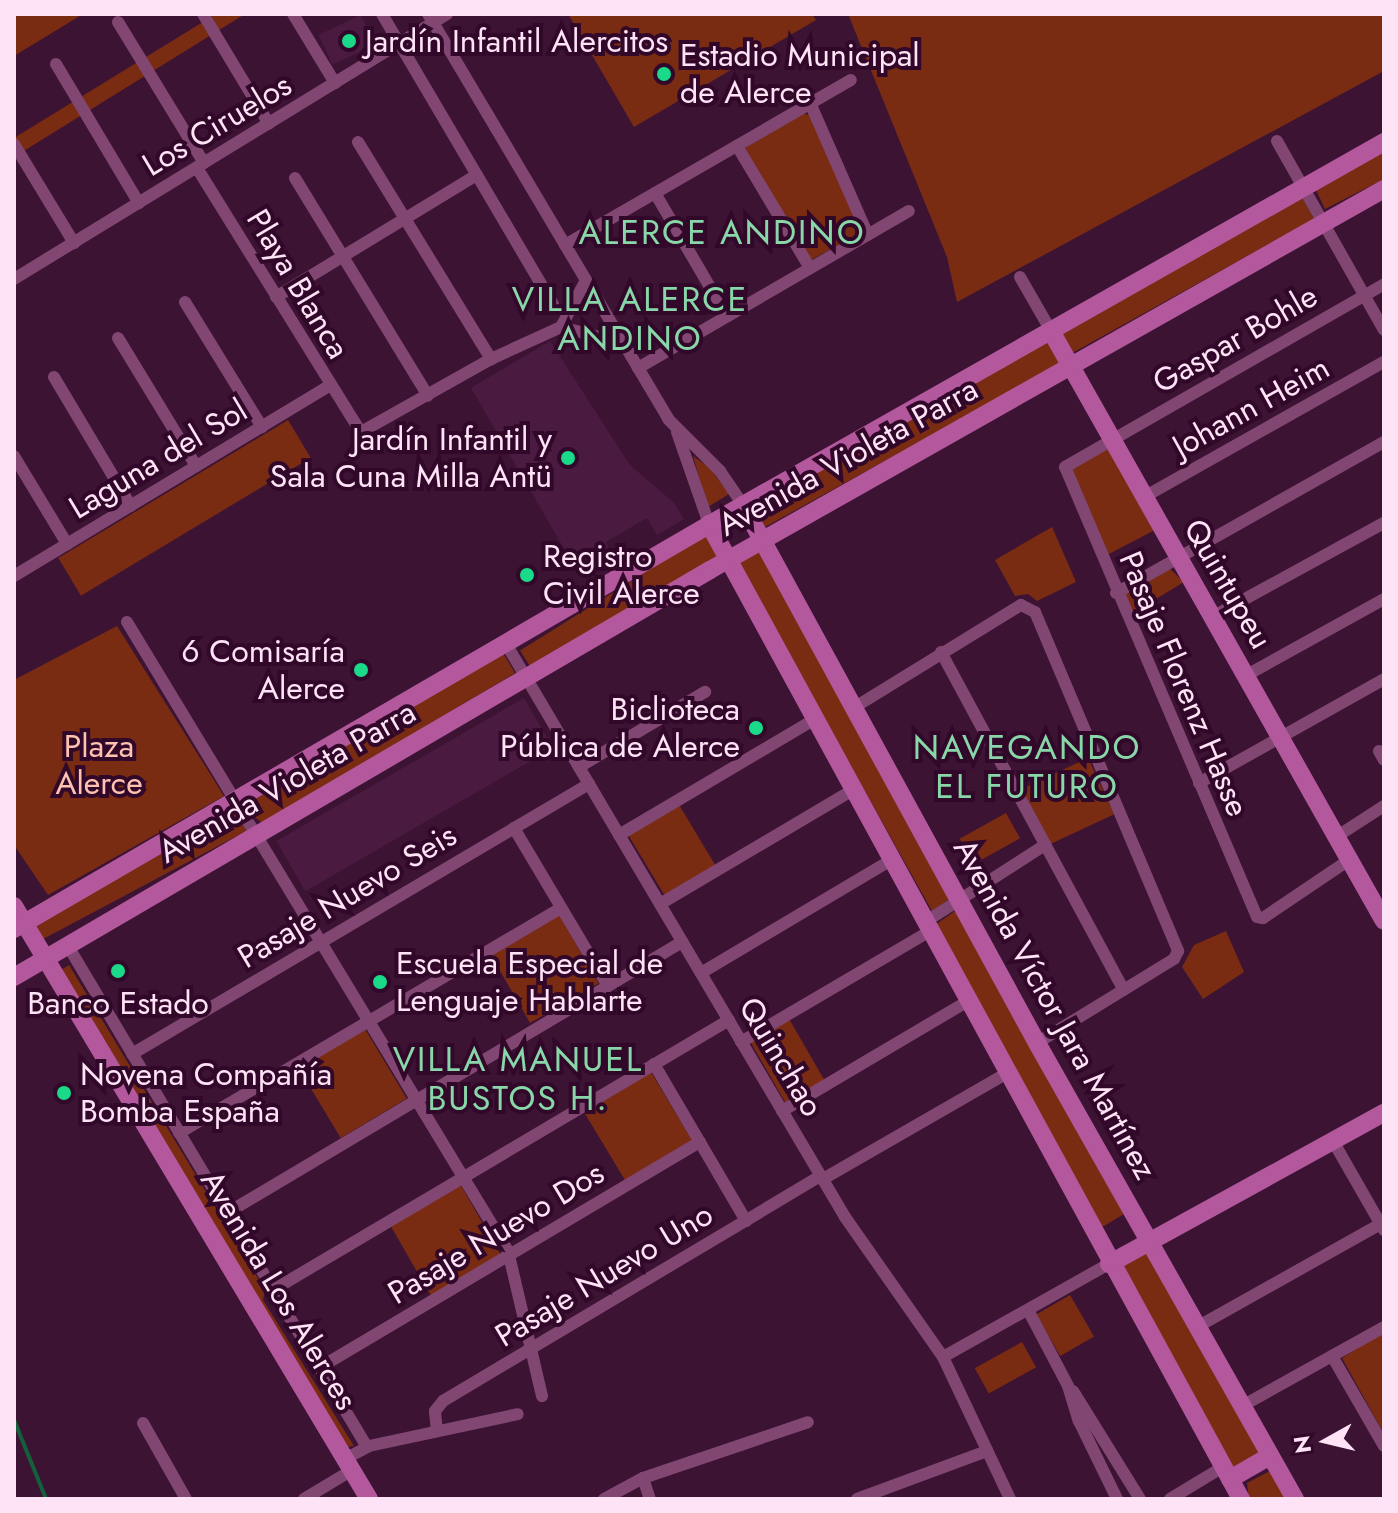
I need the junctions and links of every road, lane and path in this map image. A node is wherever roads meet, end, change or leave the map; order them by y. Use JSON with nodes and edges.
{"nodes":[{"id":1,"x":203,"y":14,"type":"edge"},
{"id":2,"x":293,"y":14,"type":"edge"},
{"id":3,"x":382,"y":14,"type":"edge"},
{"id":4,"x":447,"y":14,"type":"edge"},
{"id":5,"x":431,"y":18,"type":"edge"},
{"id":6,"x":118,"y":22,"type":"dead end"},
{"id":7,"x":400,"y":44,"type":"junction"},
{"id":8,"x":56,"y":64,"type":"dead end"},
{"id":9,"x":851,"y":80,"type":"dead end"},
{"id":10,"x":335,"y":83,"type":"junction"},
{"id":11,"x":810,"y":103,"type":"junction"},
{"id":12,"x":269,"y":124,"type":"junction"},
{"id":13,"x":1277,"y":141,"type":"dead end"},
{"id":14,"x":358,"y":142,"type":"dead end"},
{"id":15,"x":1384,"y":142,"type":"edge"},
{"id":16,"x":14,"y":144,"type":"edge"},
{"id":17,"x":737,"y":146,"type":"junction"},
{"id":18,"x":200,"y":166,"type":"junction"},
{"id":19,"x":477,"y":175,"type":"junction"},
{"id":20,"x":295,"y":178,"type":"dead end"},
{"id":21,"x":1303,"y":188,"type":"junction"},
{"id":22,"x":1384,"y":189,"type":"edge"},
{"id":23,"x":655,"y":193,"type":"junction"},
{"id":24,"x":139,"y":203,"type":"junction"},
{"id":25,"x":909,"y":211,"type":"dead end"},
{"id":26,"x":405,"y":218,"type":"junction"},
{"id":27,"x":1323,"y":223,"type":"junction"},
{"id":28,"x":868,"y":235,"type":"junction"},
{"id":29,"x":74,"y":243,"type":"junction"},
{"id":30,"x":565,"y":245,"type":"junction"},
{"id":31,"x":343,"y":256,"type":"junction"},
{"id":32,"x":810,"y":268,"type":"junction"},
{"id":33,"x":1020,"y":277,"type":"dead end"},
{"id":34,"x":14,"y":279,"type":"edge"},
{"id":35,"x":586,"y":280,"type":"junction"},
{"id":36,"x":1384,"y":284,"type":"edge"},
{"id":37,"x":1364,"y":295,"type":"junction"},
{"id":38,"x":276,"y":297,"type":"junction"},
{"id":39,"x":185,"y":302,"type":"dead end"},
{"id":40,"x":553,"y":304,"type":"dead end"},
{"id":41,"x":727,"y":316,"type":"junction"},
{"id":42,"x":561,"y":327,"type":"junction"},
{"id":43,"x":1384,"y":330,"type":"edge"},
{"id":44,"x":1051,"y":331,"type":"junction"},
{"id":45,"x":118,"y":338,"type":"dead end"},
{"id":46,"x":623,"y":343,"type":"junction"},
{"id":47,"x":491,"y":359,"type":"junction"},
{"id":48,"x":1384,"y":362,"type":"edge"},
{"id":49,"x":1070,"y":366,"type":"junction"},
{"id":50,"x":638,"y":368,"type":"junction"},
{"id":51,"x":54,"y":377,"type":"dead end"},
{"id":52,"x":329,"y":386,"type":"junction"},
{"id":53,"x":428,"y":396,"type":"junction"},
{"id":54,"x":262,"y":427,"type":"junction"},
{"id":55,"x":679,"y":432,"type":"junction"},
{"id":56,"x":1112,"y":439,"type":"junction"},
{"id":57,"x":1384,"y":442,"type":"edge"},
{"id":58,"x":14,"y":456,"type":"edge"},
{"id":59,"x":196,"y":466,"type":"junction"},
{"id":60,"x":1065,"y":467,"type":"joint"},
{"id":61,"x":1144,"y":497,"type":"junction"},
{"id":62,"x":743,"y":505,"type":"junction"},
{"id":63,"x":131,"y":506,"type":"junction"},
{"id":64,"x":1384,"y":523,"type":"edge"},
{"id":65,"x":709,"y":524,"type":"junction"},
{"id":66,"x":763,"y":540,"type":"junction"},
{"id":67,"x":67,"y":544,"type":"junction"},
{"id":68,"x":728,"y":559,"type":"junction"},
{"id":69,"x":1178,"y":559,"type":"junction"},
{"id":70,"x":14,"y":576,"type":"edge"},
{"id":71,"x":1116,"y":593,"type":"junction"},
{"id":72,"x":1384,"y":599,"type":"edge"},
{"id":73,"x":1212,"y":617,"type":"junction"},
{"id":74,"x":127,"y":622,"type":"dead end"},
{"id":75,"x":505,"y":642,"type":"junction"},
{"id":76,"x":941,"y":652,"type":"junction"},
{"id":77,"x":1245,"y":676,"type":"junction"},
{"id":78,"x":526,"y":677,"type":"junction"},
{"id":79,"x":1384,"y":679,"type":"edge"},
{"id":80,"x":705,"y":692,"type":"dead end"},
{"id":81,"x":855,"y":707,"type":"junction"},
{"id":82,"x":815,"y":719,"type":"junction"},
{"id":83,"x":1280,"y":738,"type":"junction"},
{"id":84,"x":579,"y":767,"type":"junction"},
{"id":85,"x":1199,"y":783,"type":"junction"},
{"id":86,"x":589,"y":784,"type":"junction"},
{"id":87,"x":853,"y":790,"type":"junction"},
{"id":88,"x":236,"y":799,"type":"junction"},
{"id":89,"x":1384,"y":806,"type":"edge"},
{"id":90,"x":514,"y":828,"type":"junction"},
{"id":91,"x":257,"y":833,"type":"junction"},
{"id":92,"x":619,"y":835,"type":"junction"},
{"id":93,"x":1336,"y":837,"type":"junction"},
{"id":94,"x":1045,"y":845,"type":"junction"},
{"id":95,"x":891,"y":860,"type":"junction"},
{"id":96,"x":1349,"y":860,"type":"junction"},
{"id":97,"x":958,"y":899,"type":"junction"},
{"id":98,"x":660,"y":904,"type":"junction"},
{"id":99,"x":14,"y":906,"type":"edge"},
{"id":100,"x":561,"y":908,"type":"junction"},
{"id":101,"x":1382,"y":915,"type":"edge"},
{"id":102,"x":19,"y":926,"type":"edge"},
{"id":103,"x":927,"y":926,"type":"junction"},
{"id":104,"x":324,"y":941,"type":"junction"},
{"id":105,"x":682,"y":942,"type":"junction"},
{"id":106,"x":68,"y":946,"type":"junction"},
{"id":107,"x":46,"y":959,"type":"junction"},
{"id":108,"x":701,"y":973,"type":"junction"},
{"id":109,"x":14,"y":977,"type":"edge"},
{"id":110,"x":608,"y":986,"type":"junction"},
{"id":111,"x":1124,"y":990,"type":"junction"},
{"id":112,"x":968,"y":1001,"type":"junction"},
{"id":113,"x":371,"y":1020,"type":"junction"},
{"id":114,"x":729,"y":1020,"type":"junction"},
{"id":115,"x":741,"y":1042,"type":"junction"},
{"id":116,"x":1037,"y":1043,"type":"junction"},
{"id":117,"x":132,"y":1054,"type":"junction"},
{"id":118,"x":654,"y":1064,"type":"junction"},
{"id":119,"x":1007,"y":1073,"type":"junction"},
{"id":120,"x":418,"y":1099,"type":"junction"},
{"id":121,"x":782,"y":1111,"type":"junction"},
{"id":122,"x":1384,"y":1113,"type":"edge"},
{"id":123,"x":179,"y":1133,"type":"junction"},
{"id":124,"x":1333,"y":1141,"type":"junction"},
{"id":125,"x":700,"y":1142,"type":"junction"},
{"id":126,"x":464,"y":1177,"type":"junction"},
{"id":127,"x":822,"y":1178,"type":"junction"},
{"id":128,"x":227,"y":1213,"type":"junction"},
{"id":129,"x":746,"y":1221,"type":"junction"},
{"id":130,"x":1383,"y":1225,"type":"edge"},
{"id":131,"x":1149,"y":1241,"type":"junction"},
{"id":132,"x":510,"y":1255,"type":"junction"},
{"id":133,"x":1109,"y":1264,"type":"junction"},
{"id":134,"x":273,"y":1290,"type":"junction"},
{"id":135,"x":1028,"y":1310,"type":"junction"},
{"id":136,"x":1197,"y":1327,"type":"junction"},
{"id":137,"x":1384,"y":1327,"type":"edge"},
{"id":138,"x":531,"y":1348,"type":"junction"},
{"id":139,"x":1332,"y":1356,"type":"junction"},
{"id":140,"x":943,"y":1357,"type":"junction"},
{"id":141,"x":319,"y":1368,"type":"junction"},
{"id":142,"x":1068,"y":1386,"type":"junction"},
{"id":143,"x":542,"y":1396,"type":"dead end"},
{"id":144,"x":1242,"y":1406,"type":"junction"},
{"id":145,"x":518,"y":1414,"type":"dead end"},
{"id":146,"x":808,"y":1422,"type":"dead end"},
{"id":147,"x":143,"y":1423,"type":"dead end"},
{"id":148,"x":437,"y":1431,"type":"junction"},
{"id":149,"x":1384,"y":1446,"type":"edge"},
{"id":150,"x":367,"y":1447,"type":"junction"},
{"id":151,"x":987,"y":1451,"type":"junction"},
{"id":152,"x":1270,"y":1456,"type":"junction"},
{"id":153,"x":348,"y":1465,"type":"junction"},
{"id":154,"x":1226,"y":1473,"type":"junction"},
{"id":155,"x":643,"y":1478,"type":"junction"},
{"id":156,"x":186,"y":1499,"type":"edge"},
{"id":157,"x":304,"y":1499,"type":"edge"},
{"id":158,"x":369,"y":1499,"type":"edge"},
{"id":159,"x":604,"y":1499,"type":"edge"},
{"id":160,"x":650,"y":1499,"type":"edge"},
{"id":161,"x":857,"y":1499,"type":"edge"},
{"id":162,"x":1010,"y":1499,"type":"edge"},
{"id":163,"x":1117,"y":1499,"type":"edge"},
{"id":164,"x":1140,"y":1499,"type":"edge"},
{"id":165,"x":1170,"y":1499,"type":"edge"},
{"id":166,"x":1241,"y":1499,"type":"edge"},
{"id":167,"x":1295,"y":1499,"type":"edge"}],
"edges":[{"from":1,"to":12,"type":"street"},
{"from":2,"to":10,"type":"street"},
{"from":3,"to":7,"type":"street"},
{"from":4,"to":5,"type":"street","name":"Los Ciruelos"},
{"from":5,"to":7,"type":"street","name":"Los Ciruelos"},
{"from":5,"to":30,"type":"street"},
{"from":6,"to":18,"type":"street","name":"Playa Blanca"},
{"from":7,"to":10,"type":"street","name":"Los Ciruelos"},
{"from":7,"to":19,"type":"street"},
{"from":8,"to":24,"type":"street"},
{"from":9,"to":11,"type":"street"},
{"from":10,"to":12,"type":"street","name":"Los Ciruelos"},
{"from":11,"to":17,"type":"street"},
{"from":11,"to":28,"type":"street"},
{"from":12,"to":18,"type":"street","name":"Los Ciruelos"},
{"from":13,"to":21,"type":"street"},
{"from":14,"to":26,"type":"street"},
{"from":15,"to":21,"type":"main road","name":"Avenida Violeta Parra"},
{"from":16,"to":29,"type":"street"},
{"from":17,"to":23,"type":"street"},
{"from":17,"to":32,"type":"street"},
{"from":18,"to":24,"type":"street","name":"Los Ciruelos"},
{"from":18,"to":38,"type":"street","name":"Playa Blanca"},
{"from":19,"to":26,"type":"street"},
{"from":19,"to":40,"type":"street"},
{"from":20,"to":31,"type":"street"},
{"from":21,"to":27,"type":"street"},
{"from":21,"to":44,"type":"main road","name":"Avenida Violeta Parra"},
{"from":22,"to":27,"type":"main road","name":"Avenida Violeta Parra"},
{"from":23,"to":30,"type":"street"},
{"from":23,"to":41,"type":"street"},
{"from":24,"to":29,"type":"street","name":"Los Ciruelos"},
{"from":25,"to":28,"type":"street"},
{"from":26,"to":31,"type":"street"},
{"from":26,"to":47,"type":"street"},
{"from":27,"to":37,"type":"street"},
{"from":27,"to":49,"type":"main road","name":"Avenida Violeta Parra"},
{"from":28,"to":32,"type":"street"},
{"from":29,"to":34,"type":"street","name":"Los Ciruelos"},
{"from":30,"to":35,"type":"street"},
{"from":31,"to":38,"type":"street"},
{"from":31,"to":53,"type":"street"},
{"from":32,"to":41,"type":"street"},
{"from":33,"to":44,"type":"street","name":"Quintupeu"},
{"from":35,"to":42,"type":"street"},
{"from":35,"to":46,"type":"street"},
{"from":36,"to":37,"type":"street","name":"Gaspar Bohle"},
{"from":37,"to":43,"type":"street"},
{"from":37,"to":56,"type":"street","name":"Gaspar Bohle"},
{"from":38,"to":52,"type":"street","name":"Playa Blanca"},
{"from":39,"to":54,"type":"street"},
{"from":41,"to":50,"type":"street"},
{"from":42,"to":46,"type":"street"},
{"from":42,"to":47,"type":"street"},
{"from":44,"to":49,"type":"main road","name":"Quintupeu"},
{"from":44,"to":62,"type":"main road","name":"Avenida Violeta Parra"},
{"from":45,"to":59,"type":"street"},
{"from":46,"to":50,"type":"street"},
{"from":47,"to":53,"type":"street"},
{"from":48,"to":61,"type":"street","name":"Johann Heim"},
{"from":49,"to":56,"type":"main road","name":"Quintupeu"},
{"from":49,"to":66,"type":"main road","name":"Avenida Violeta Parra"},
{"from":50,"to":55,"type":"street"},
{"from":51,"to":63,"type":"street"},
{"from":52,"to":53,"type":"street","name":"Playa Blanca"},
{"from":52,"to":54,"type":"street","name":"Laguna del Sol"},
{"from":54,"to":59,"type":"street","name":"Laguna del Sol"},
{"from":55,"to":62,"type":"street"},
{"from":55,"to":65,"type":"street"},
{"from":56,"to":60,"type":"street","name":"Gaspar Bohle"},
{"from":56,"to":61,"type":"main road","name":"Quintupeu"},
{"from":57,"to":69,"type":"street"},
{"from":58,"to":67,"type":"street"},
{"from":59,"to":63,"type":"street","name":"Laguna del Sol"},
{"from":60,"to":71,"type":"street","name":"Pasaje Florenz Hasse"},
{"from":61,"to":69,"type":"main road","name":"Quintupeu"},
{"from":62,"to":65,"type":"main road","name":"Avenida Violeta Parra"},
{"from":62,"to":66,"type":"main road","name":"Avenida Víctor Jara Martínez"},
{"from":63,"to":67,"type":"street","name":"Laguna del Sol"},
{"from":64,"to":73,"type":"street"},
{"from":65,"to":68,"type":"main road"},
{"from":65,"to":75,"type":"main road","name":"Avenida Violeta Parra"},
{"from":66,"to":68,"type":"main road","name":"Avenida Violeta Parra"},
{"from":66,"to":81,"type":"main road","name":"Avenida Víctor Jara Martínez"},
{"from":67,"to":70,"type":"street","name":"Laguna del Sol"},
{"from":68,"to":78,"type":"main road","name":"Avenida Violeta Parra"},
{"from":68,"to":82,"type":"main road"},
{"from":69,"to":71,"type":"street"},
{"from":69,"to":73,"type":"main road","name":"Quintupeu"},
{"from":71,"to":85,"type":"street","name":"Pasaje Florenz Hasse"},
{"from":72,"to":77,"type":"street"},
{"from":73,"to":77,"type":"main road","name":"Quintupeu"},
{"from":74,"to":88,"type":"street"},
{"from":75,"to":78,"type":"street","name":"Quinchao"},
{"from":75,"to":88,"type":"main road","name":"Avenida Violeta Parra"},
{"from":76,"to":81,"type":"street"},
{"from":76,"to":94,"type":"street"},
{"from":76,"to":111,"type":"street"},
{"from":77,"to":83,"type":"main road","name":"Quintupeu"},
{"from":78,"to":84,"type":"street","name":"Quinchao"},
{"from":78,"to":91,"type":"main road","name":"Avenida Violeta Parra"},
{"from":79,"to":83,"type":"street"},
{"from":80,"to":84,"type":"street"},
{"from":81,"to":97,"type":"main road","name":"Avenida Víctor Jara Martínez"},
{"from":82,"to":87,"type":"main road"},
{"from":82,"to":92,"type":"street"},
{"from":83,"to":85,"type":"street"},
{"from":83,"to":93,"type":"main road","name":"Quintupeu"},
{"from":84,"to":86,"type":"street","name":"Quinchao"},
{"from":85,"to":96,"type":"street","name":"Pasaje Florenz Hasse"},
{"from":86,"to":90,"type":"street","name":"Pasaje Nuevo Seis"},
{"from":86,"to":92,"type":"street","name":"Quinchao"},
{"from":87,"to":95,"type":"main road"},
{"from":87,"to":98,"type":"street"},
{"from":88,"to":91,"type":"street"},
{"from":88,"to":102,"type":"main road","name":"Avenida Violeta Parra"},
{"from":89,"to":93,"type":"street"},
{"from":90,"to":100,"type":"street"},
{"from":90,"to":104,"type":"street","name":"Pasaje Nuevo Seis"},
{"from":91,"to":104,"type":"street"},
{"from":91,"to":106,"type":"main road","name":"Avenida Violeta Parra"},
{"from":92,"to":98,"type":"street","name":"Quinchao"},
{"from":93,"to":96,"type":"main road","name":"Quintupeu"},
{"from":94,"to":97,"type":"street"},
{"from":94,"to":111,"type":"street"},
{"from":95,"to":103,"type":"main road"},
{"from":95,"to":108,"type":"street"},
{"from":96,"to":101,"type":"main road","name":"Quintupeu"},
{"from":97,"to":103,"type":"street"},
{"from":97,"to":116,"type":"main road","name":"Avenida Víctor Jara Martínez"},
{"from":98,"to":105,"type":"street","name":"Quinchao"},
{"from":99,"to":102,"type":"main road","name":"Avenida Los Alerces"},
{"from":100,"to":110,"type":"street"},
{"from":100,"to":113,"type":"street"},
{"from":102,"to":107,"type":"main road","name":"Avenida Los Alerces"},
{"from":103,"to":112,"type":"main road"},
{"from":103,"to":115,"type":"street"},
{"from":104,"to":113,"type":"street"},
{"from":104,"to":117,"type":"street","name":"Pasaje Nuevo Seis"},
{"from":105,"to":108,"type":"street","name":"Quinchao"},
{"from":105,"to":110,"type":"street"},
{"from":106,"to":107,"type":"main road","name":"Avenida Violeta Parra"},
{"from":106,"to":117,"type":"street"},
{"from":107,"to":109,"type":"main road","name":"Avenida Violeta Parra"},
{"from":107,"to":153,"type":"main road","name":"Avenida Los Alerces"},
{"from":108,"to":114,"type":"street","name":"Quinchao"},
{"from":110,"to":120,"type":"street"},
{"from":111,"to":116,"type":"street"},
{"from":112,"to":119,"type":"main road"},
{"from":112,"to":121,"type":"street"},
{"from":113,"to":120,"type":"street"},
{"from":113,"to":123,"type":"street"},
{"from":114,"to":115,"type":"street","name":"Quinchao"},
{"from":114,"to":118,"type":"street"},
{"from":115,"to":121,"type":"street","name":"Quinchao"},
{"from":116,"to":131,"type":"main road","name":"Avenida Víctor Jara Martínez"},
{"from":117,"to":123,"type":"street"},
{"from":118,"to":125,"type":"street"},
{"from":118,"to":126,"type":"street"},
{"from":119,"to":127,"type":"street","name":"Pasaje Nuevo Uno"},
{"from":119,"to":133,"type":"main road"},
{"from":120,"to":126,"type":"street"},
{"from":120,"to":128,"type":"street"},
{"from":121,"to":127,"type":"street","name":"Quinchao"},
{"from":122,"to":124,"type":"main road"},
{"from":123,"to":128,"type":"street"},
{"from":124,"to":130,"type":"street"},
{"from":124,"to":131,"type":"main road"},
{"from":125,"to":129,"type":"street"},
{"from":125,"to":132,"type":"street","name":"Pasaje Nuevo Dos"},
{"from":126,"to":132,"type":"street"},
{"from":126,"to":134,"type":"street"},
{"from":127,"to":129,"type":"street","name":"Pasaje Nuevo Uno"},
{"from":127,"to":140,"type":"street","name":"Quinchao"},
{"from":128,"to":134,"type":"street"},
{"from":129,"to":138,"type":"street","name":"Pasaje Nuevo Uno"},
{"from":130,"to":136,"type":"street"},
{"from":131,"to":133,"type":"main road"},
{"from":131,"to":136,"type":"main road","name":"Avenida Víctor Jara Martínez"},
{"from":132,"to":138,"type":"street"},
{"from":132,"to":141,"type":"street","name":"Pasaje Nuevo Dos"},
{"from":133,"to":135,"type":"street"},
{"from":133,"to":154,"type":"main road"},
{"from":134,"to":141,"type":"street"},
{"from":135,"to":140,"type":"street"},
{"from":135,"to":142,"type":"street"},
{"from":136,"to":144,"type":"main road","name":"Avenida Víctor Jara Martínez"},
{"from":137,"to":139,"type":"street"},
{"from":138,"to":143,"type":"street"},
{"from":138,"to":148,"type":"street","name":"Pasaje Nuevo Uno"},
{"from":139,"to":144,"type":"street"},
{"from":139,"to":149,"type":"street"},
{"from":140,"to":151,"type":"street","name":"Quinchao"},
{"from":141,"to":150,"type":"street"},
{"from":142,"to":163,"type":"street"},
{"from":142,"to":164,"type":"street"},
{"from":144,"to":152,"type":"main road","name":"Avenida Víctor Jara Martínez"},
{"from":145,"to":148,"type":"street"},
{"from":146,"to":155,"type":"street"},
{"from":147,"to":156,"type":"street"},
{"from":148,"to":150,"type":"street"},
{"from":150,"to":153,"type":"street"},
{"from":151,"to":161,"type":"street"},
{"from":151,"to":162,"type":"street","name":"Quinchao"},
{"from":152,"to":154,"type":"main road"},
{"from":152,"to":167,"type":"main road","name":"Avenida Víctor Jara Martínez"},
{"from":153,"to":157,"type":"street"},
{"from":153,"to":158,"type":"main road","name":"Avenida Los Alerces"},
{"from":154,"to":165,"type":"street"},
{"from":154,"to":166,"type":"main road"},
{"from":155,"to":159,"type":"street"},
{"from":155,"to":160,"type":"street"}]}
